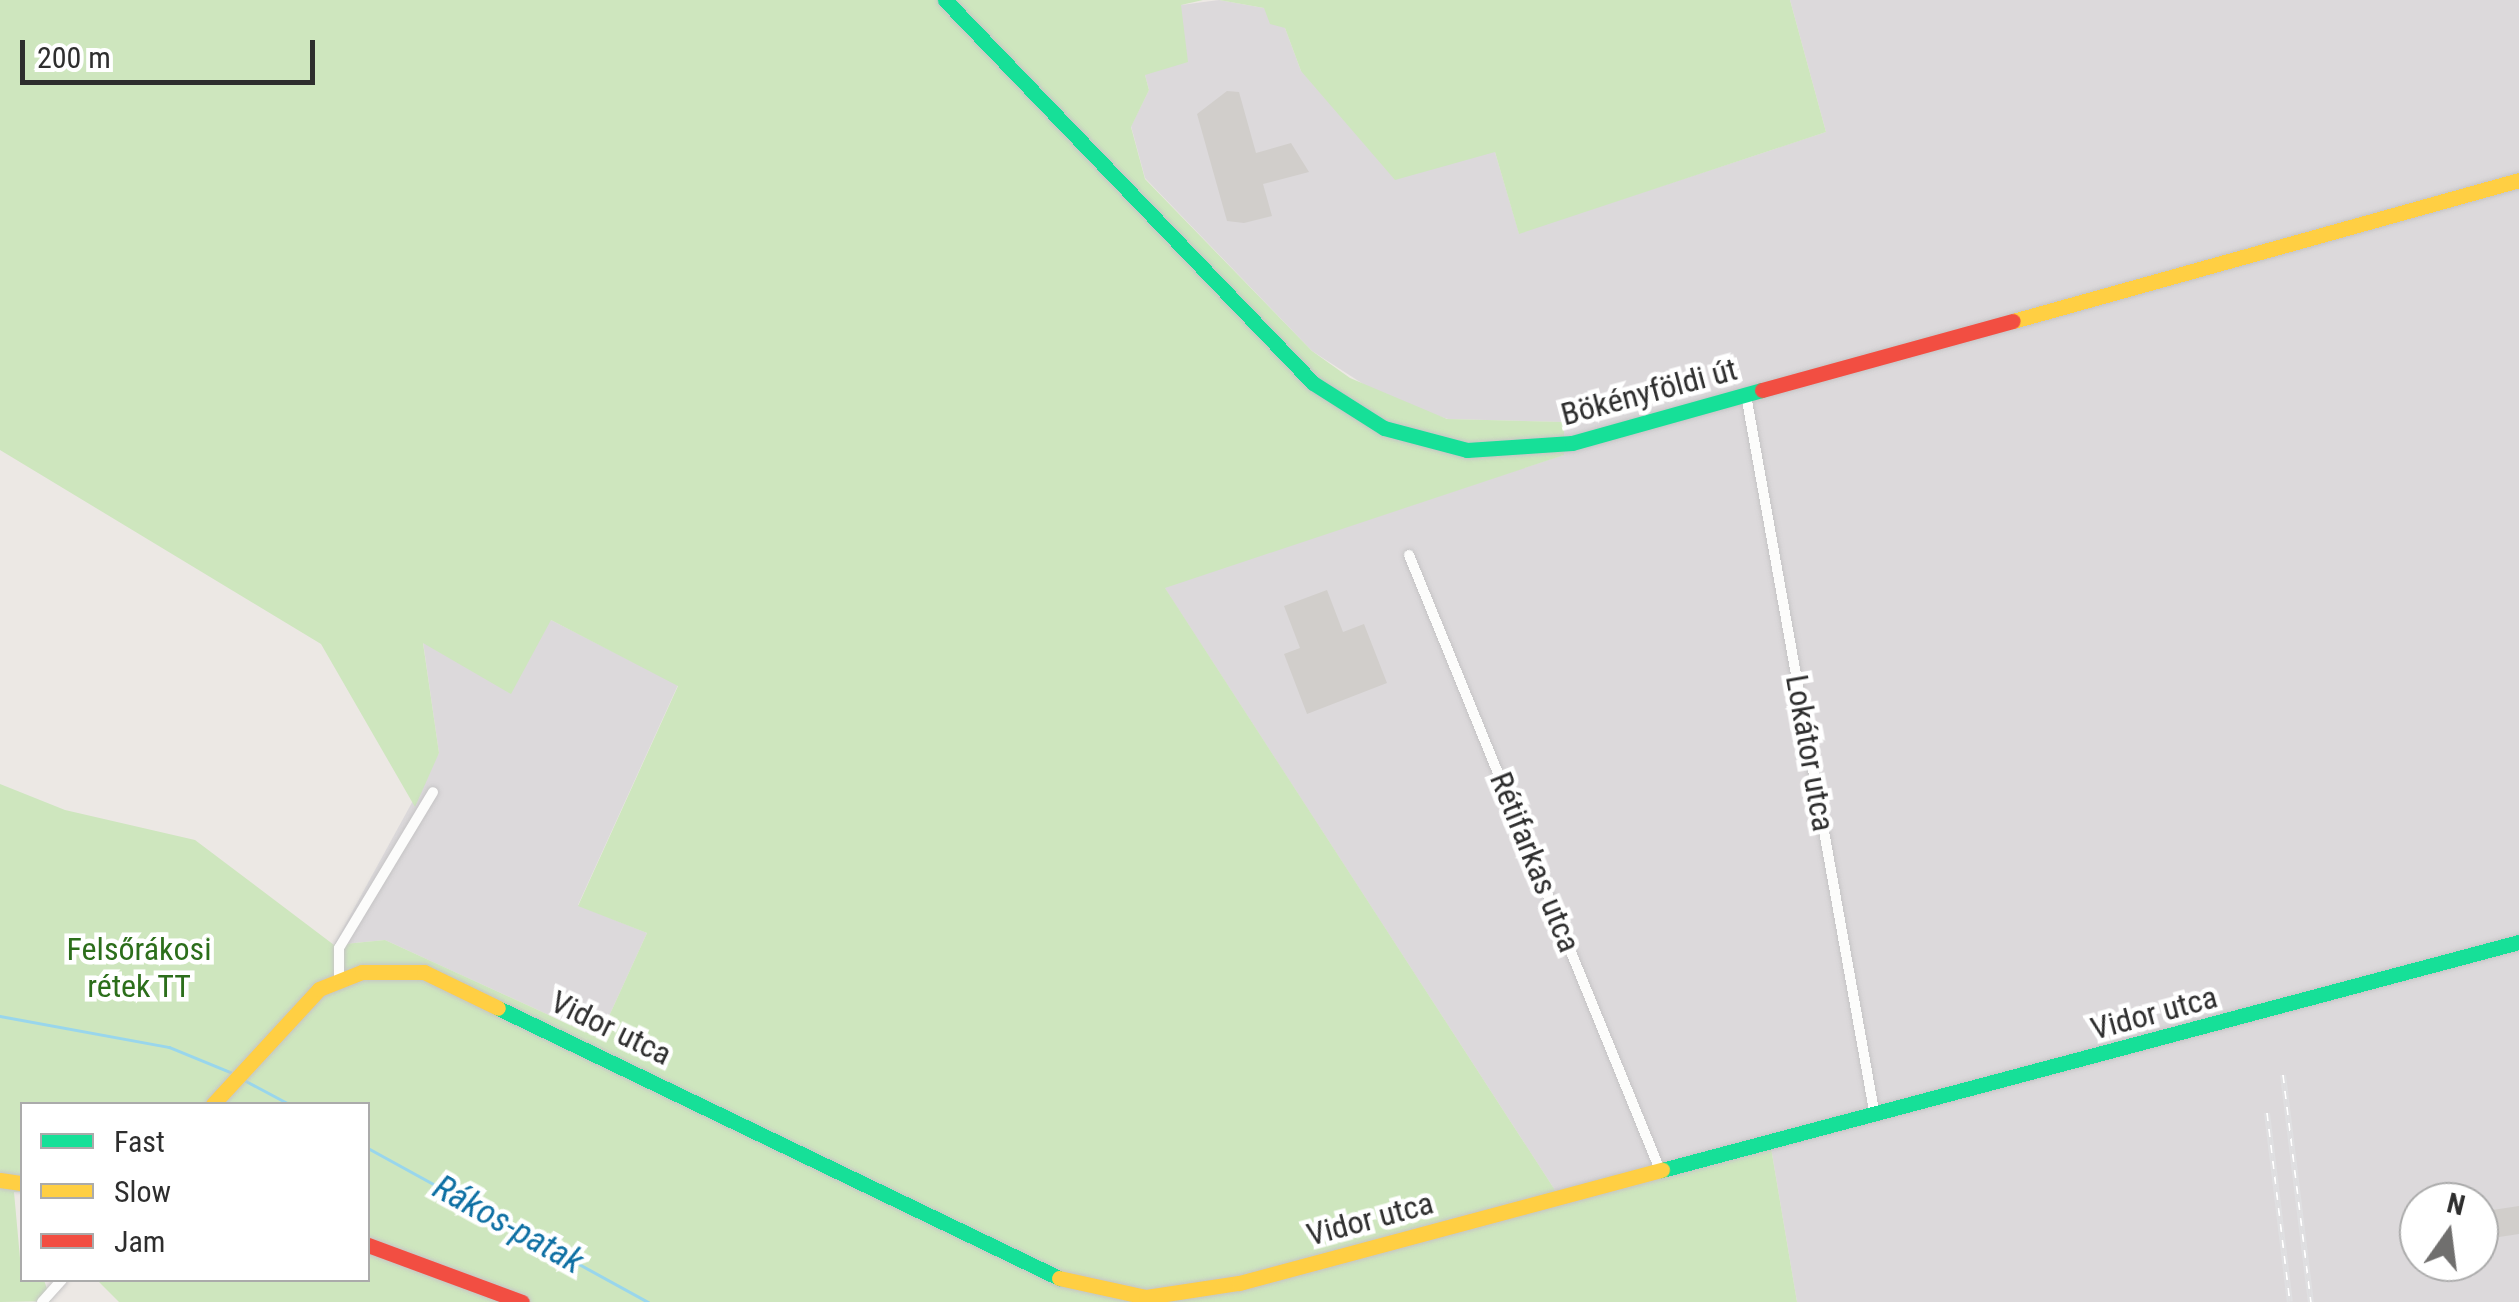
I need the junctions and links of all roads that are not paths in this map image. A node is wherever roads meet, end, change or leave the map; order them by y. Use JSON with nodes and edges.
{"nodes":[{"id":1,"x":945,"y":0,"type":"edge"},
{"id":2,"x":2519,"y":180,"type":"edge"},
{"id":3,"x":1746,"y":396,"type":"junction"},
{"id":4,"x":1409,"y":555,"type":"dead end"},
{"id":5,"x":433,"y":792,"type":"dead end"},
{"id":6,"x":2519,"y":942,"type":"edge"},
{"id":7,"x":339,"y":980,"type":"junction"},
{"id":8,"x":215,"y":1102,"type":"edge"},
{"id":9,"x":1874,"y":1111,"type":"junction"},
{"id":10,"x":1660,"y":1170,"type":"junction"},
{"id":11,"x":370,"y":1246,"type":"edge"},
{"id":12,"x":60,"y":1282,"type":"edge"},
{"id":13,"x":42,"y":1302,"type":"edge"},
{"id":14,"x":522,"y":1302,"type":"edge"}],
"edges":[{"from":1,"to":3,"type":"street","name":"Bökényföldi út"},
{"from":2,"to":3,"type":"street","name":"Bökényföldi út"},
{"from":3,"to":9,"type":"street","name":"Lokátor utca"},
{"from":4,"to":10,"type":"street","name":"Rétifarkas utca"},
{"from":5,"to":7,"type":"street"},
{"from":6,"to":9,"type":"street","name":"Vidor utca"},
{"from":7,"to":8,"type":"street","name":"Vidor utca"},
{"from":7,"to":10,"type":"street","name":"Vidor utca"},
{"from":9,"to":10,"type":"street","name":"Vidor utca"},
{"from":11,"to":14,"type":"street"},
{"from":12,"to":13,"type":"street"}]}
